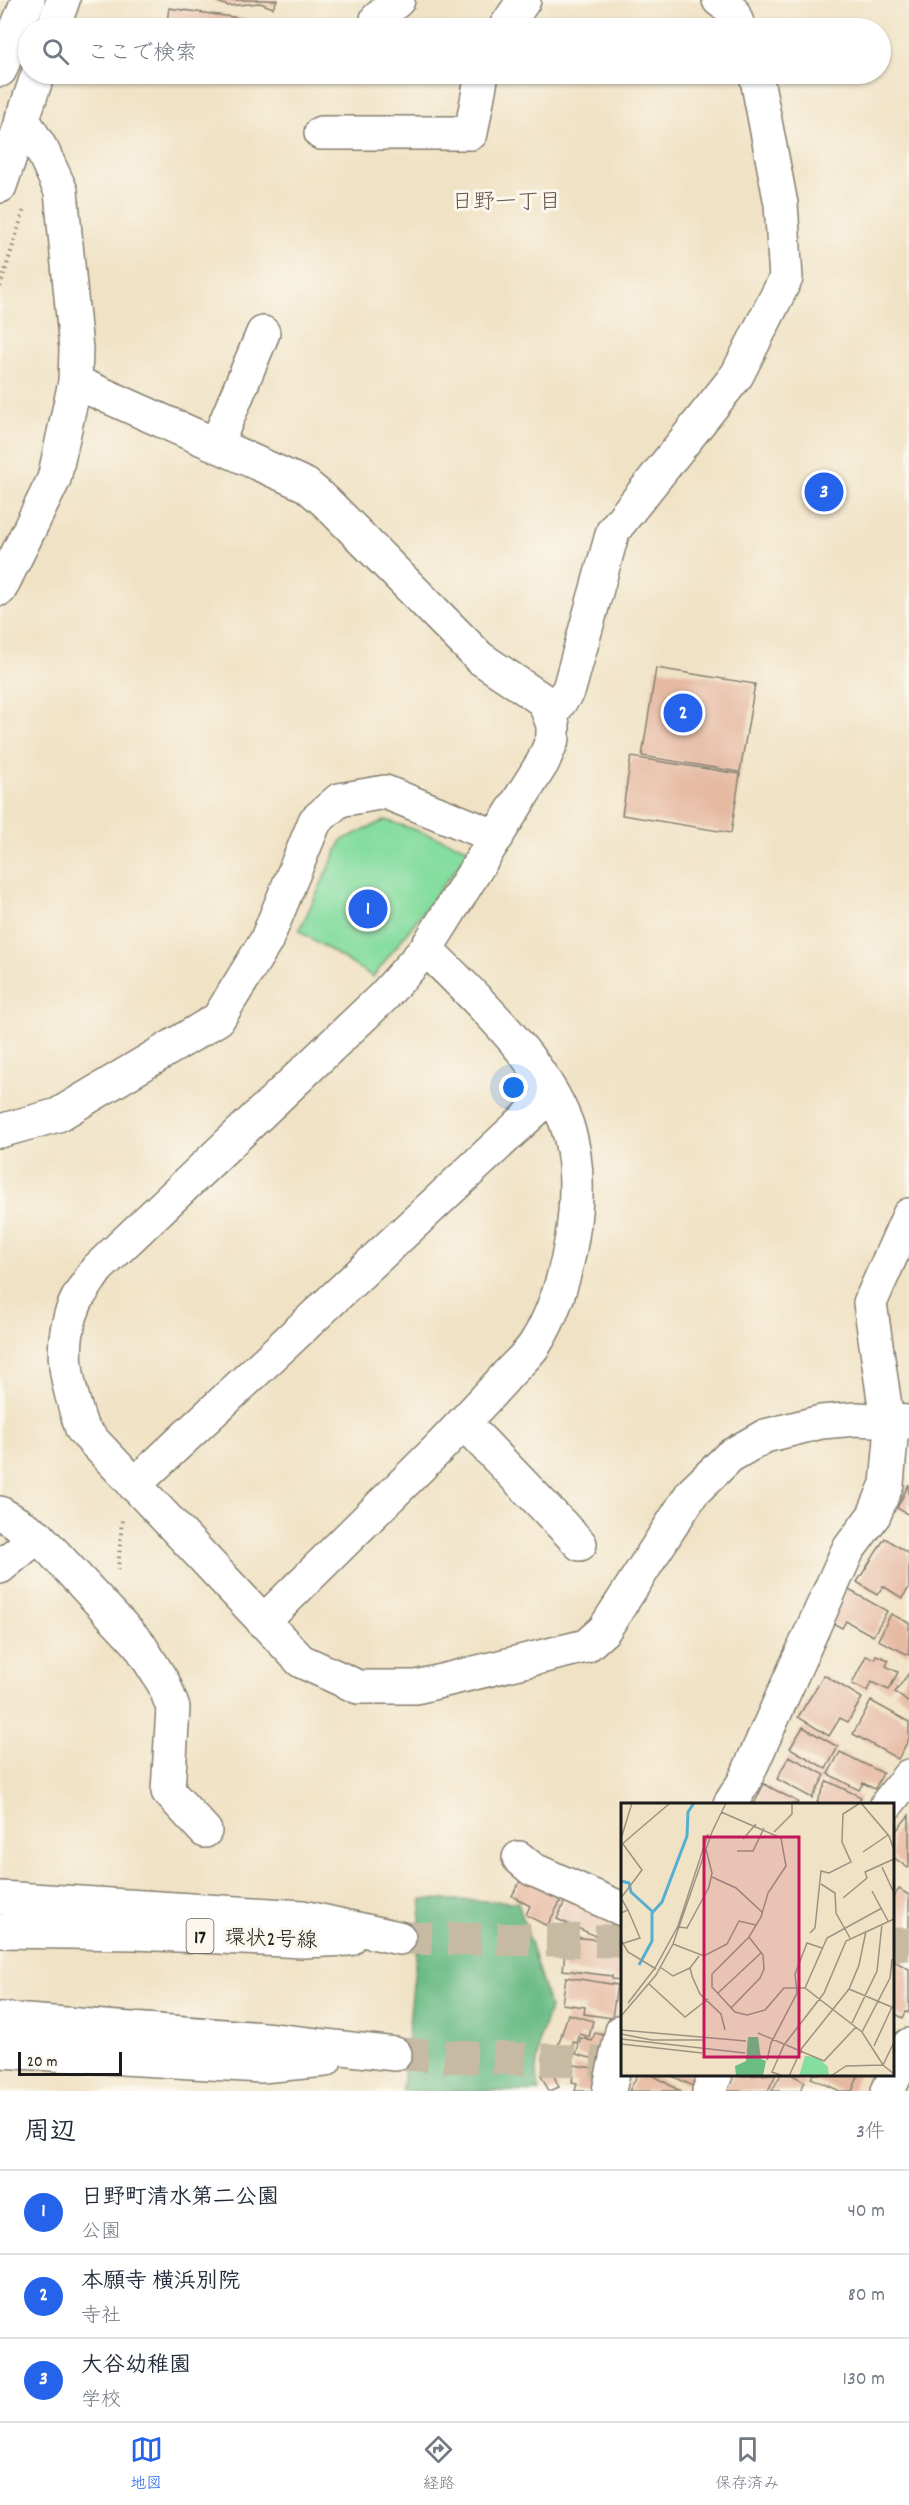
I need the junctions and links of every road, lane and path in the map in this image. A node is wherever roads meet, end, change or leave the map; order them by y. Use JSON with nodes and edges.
{"nodes":[{"id":1,"x":28,"y":0,"type":"edge"},
{"id":2,"x":63,"y":0,"type":"edge"},
{"id":3,"x":524,"y":0,"type":"edge"},
{"id":4,"x":719,"y":0,"type":"edge"},
{"id":5,"x":21,"y":18,"type":"edge"},
{"id":6,"x":57,"y":18,"type":"edge"},
{"id":7,"x":512,"y":18,"type":"edge"},
{"id":8,"x":735,"y":18,"type":"edge"},
{"id":9,"x":18,"y":25,"type":"edge"},
{"id":10,"x":0,"y":70,"type":"edge"},
{"id":11,"x":34,"y":84,"type":"edge"},
{"id":12,"x":480,"y":84,"type":"edge"},
{"id":13,"x":758,"y":84,"type":"edge"},
{"id":14,"x":22,"y":118,"type":"junction"},
{"id":15,"x":321,"y":133,"type":"dead end"},
{"id":16,"x":0,"y":186,"type":"edge"},
{"id":17,"x":263,"y":333,"type":"dead end"},
{"id":18,"x":75,"y":382,"type":"junction"},
{"id":19,"x":217,"y":443,"type":"junction"},
{"id":20,"x":0,"y":589,"type":"edge"},
{"id":21,"x":550,"y":716,"type":"junction"},
{"id":22,"x":497,"y":837,"type":"junction"},
{"id":23,"x":426,"y":949,"type":"junction"},
{"id":24,"x":551,"y":1095,"type":"junction"},
{"id":25,"x":0,"y":1131,"type":"edge"},
{"id":26,"x":909,"y":1215,"type":"edge"},
{"id":27,"x":898,"y":1421,"type":"edge"},
{"id":28,"x":464,"y":1423,"type":"junction"},
{"id":29,"x":130,"y":1480,"type":"junction"},
{"id":30,"x":0,"y":1513,"type":"edge"},
{"id":31,"x":38,"y":1536,"type":"junction"},
{"id":32,"x":580,"y":1544,"type":"dead end"},
{"id":33,"x":0,"y":1567,"type":"edge"},
{"id":34,"x":114,"y":1617,"type":"junction"},
{"id":35,"x":263,"y":1622,"type":"junction"},
{"id":36,"x":909,"y":1776,"type":"edge"},
{"id":37,"x":731,"y":1803,"type":"edge"},
{"id":38,"x":888,"y":1803,"type":"edge"},
{"id":39,"x":205,"y":1832,"type":"dead end"},
{"id":40,"x":519,"y":1858,"type":"dead end"},
{"id":41,"x":0,"y":1898,"type":"edge"},
{"id":42,"x":621,"y":1909,"type":"edge"},
{"id":43,"x":0,"y":1931,"type":"edge"},
{"id":44,"x":0,"y":2019,"type":"edge"},
{"id":45,"x":894,"y":2031,"type":"edge"},
{"id":46,"x":621,"y":2036,"type":"edge"},
{"id":47,"x":909,"y":2037,"type":"edge"},
{"id":48,"x":909,"y":2045,"type":"edge"},
{"id":49,"x":0,"y":2051,"type":"edge"},
{"id":50,"x":715,"y":2076,"type":"edge"},
{"id":51,"x":609,"y":2091,"type":"edge"},
{"id":52,"x":709,"y":2091,"type":"edge"},
{"id":53,"x":888,"y":2091,"type":"edge"}],
"edges":[{"from":1,"to":5,"type":"street"},
{"from":2,"to":6,"type":"street"},
{"from":3,"to":7,"type":"street"},
{"from":4,"to":8,"type":"street"},
{"from":9,"to":10,"type":"street"},
{"from":11,"to":14,"type":"street"},
{"from":12,"to":15,"type":"street"},
{"from":13,"to":21,"type":"street"},
{"from":14,"to":16,"type":"street"},
{"from":14,"to":18,"type":"street"},
{"from":17,"to":19,"type":"street"},
{"from":18,"to":19,"type":"street"},
{"from":18,"to":20,"type":"street"},
{"from":19,"to":21,"type":"street"},
{"from":21,"to":22,"type":"street"},
{"from":22,"to":23,"type":"street"},
{"from":22,"to":25,"type":"street"},
{"from":23,"to":24,"type":"street"},
{"from":23,"to":29,"type":"street"},
{"from":24,"to":28,"type":"street"},
{"from":24,"to":29,"type":"street"},
{"from":26,"to":27,"type":"street"},
{"from":27,"to":35,"type":"street"},
{"from":27,"to":37,"type":"street"},
{"from":28,"to":32,"type":"street"},
{"from":28,"to":35,"type":"street"},
{"from":29,"to":34,"type":"path"},
{"from":29,"to":35,"type":"street"},
{"from":30,"to":31,"type":"street"},
{"from":31,"to":33,"type":"street"},
{"from":31,"to":34,"type":"street"},
{"from":34,"to":39,"type":"street"},
{"from":36,"to":38,"type":"street"},
{"from":40,"to":42,"type":"street"},
{"from":41,"to":43,"type":"street","name":"環状2号線","number":"17"},
{"from":44,"to":49,"type":"street"},
{"from":45,"to":47,"type":"street"},
{"from":46,"to":51,"type":"street"},
{"from":48,"to":53,"type":"street"},
{"from":50,"to":52,"type":"street"}]}
